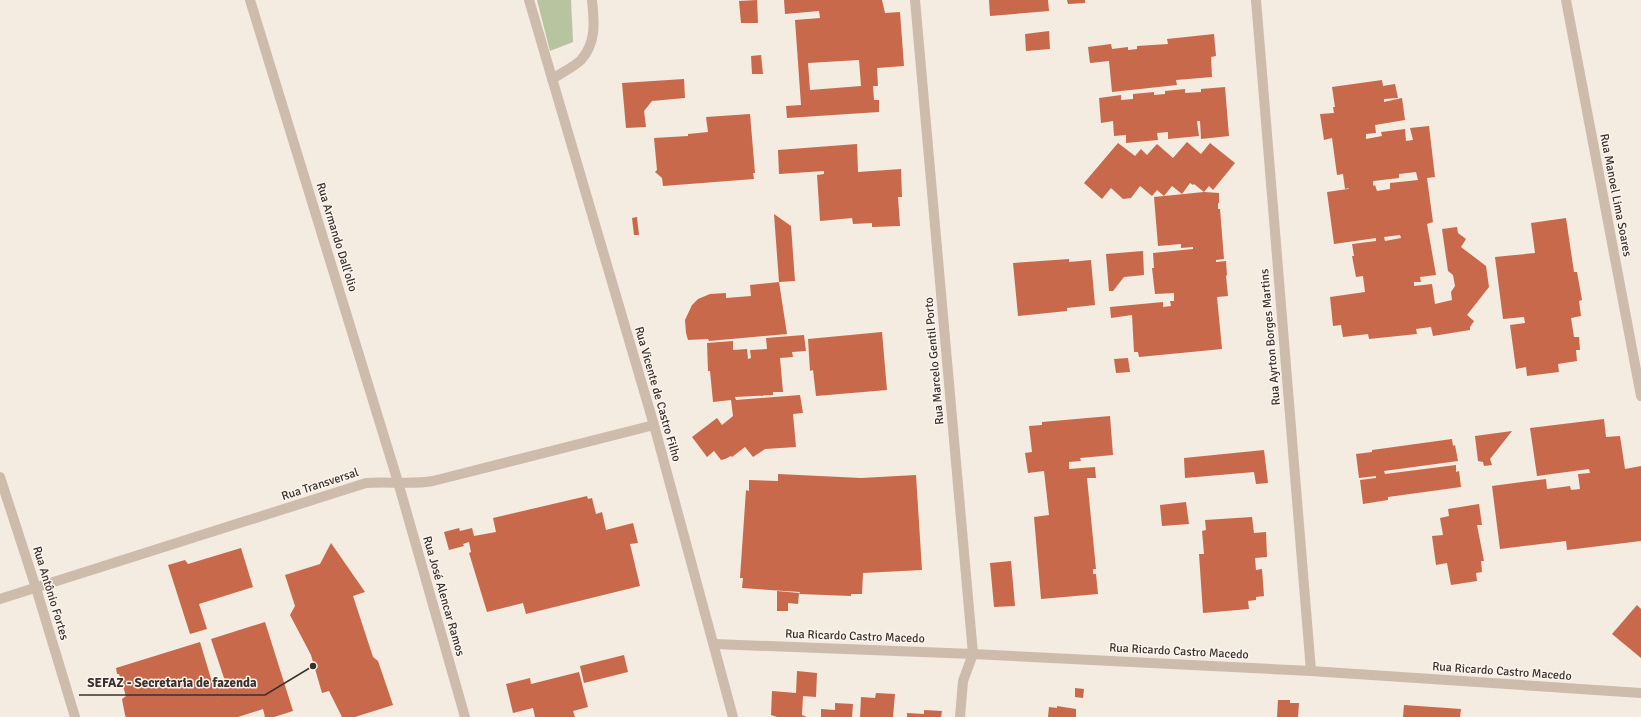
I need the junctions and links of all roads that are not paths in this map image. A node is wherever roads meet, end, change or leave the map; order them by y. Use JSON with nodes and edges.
{"nodes":[{"id":1,"x":250,"y":0,"type":"edge"},
{"id":2,"x":529,"y":0,"type":"edge"},
{"id":3,"x":592,"y":0,"type":"edge"},
{"id":4,"x":915,"y":0,"type":"edge"},
{"id":5,"x":1256,"y":0,"type":"edge"},
{"id":6,"x":1566,"y":0,"type":"edge"},
{"id":7,"x":552,"y":79,"type":"junction"},
{"id":8,"x":1641,"y":396,"type":"edge"},
{"id":9,"x":654,"y":425,"type":"junction"},
{"id":10,"x":0,"y":477,"type":"edge"},
{"id":11,"x":398,"y":482,"type":"junction"},
{"id":12,"x":36,"y":588,"type":"junction"},
{"id":13,"x":0,"y":599,"type":"edge"},
{"id":14,"x":714,"y":644,"type":"junction"},
{"id":15,"x":973,"y":654,"type":"junction"},
{"id":16,"x":1311,"y":671,"type":"junction"},
{"id":17,"x":1641,"y":693,"type":"edge"},
{"id":18,"x":75,"y":717,"type":"edge"},
{"id":19,"x":465,"y":717,"type":"edge"},
{"id":20,"x":734,"y":717,"type":"edge"},
{"id":21,"x":960,"y":717,"type":"edge"}],
"edges":[{"from":1,"to":11,"type":"street","name":"Rua Armando Dall'olio"},
{"from":2,"to":7,"type":"street","name":"Rua Vicente de Castro Filho"},
{"from":3,"to":7,"type":"street"},
{"from":4,"to":15,"type":"street","name":"Rua Marcelo Gentil Porto"},
{"from":5,"to":16,"type":"street","name":"Rua Ayrton Borges Martins"},
{"from":6,"to":8,"type":"street","name":"Rua Manoel Lima Soares"},
{"from":7,"to":9,"type":"street","name":"Rua Vicente de Castro Filho"},
{"from":9,"to":11,"type":"street","name":"Rua Transversal"},
{"from":9,"to":14,"type":"street","name":"Rua Vicente de Castro Filho"},
{"from":10,"to":12,"type":"street","name":"Rua Antônio Fortes"},
{"from":11,"to":12,"type":"street","name":"Rua Transversal"},
{"from":11,"to":19,"type":"street","name":"Rua José Alencar Ramos"},
{"from":12,"to":13,"type":"street","name":"Rua Transversal"},
{"from":12,"to":18,"type":"street","name":"Rua Antônio Fortes"},
{"from":14,"to":15,"type":"street","name":"Rua Ricardo Castro Macedo"},
{"from":14,"to":20,"type":"street","name":"Rua Vicente de Castro Filho"},
{"from":15,"to":16,"type":"street","name":"Rua Ricardo Castro Macedo"},
{"from":15,"to":21,"type":"street","name":"Rua Marcelo Gentil Porto"},
{"from":16,"to":17,"type":"street","name":"Rua Ricardo Castro Macedo"}]}
